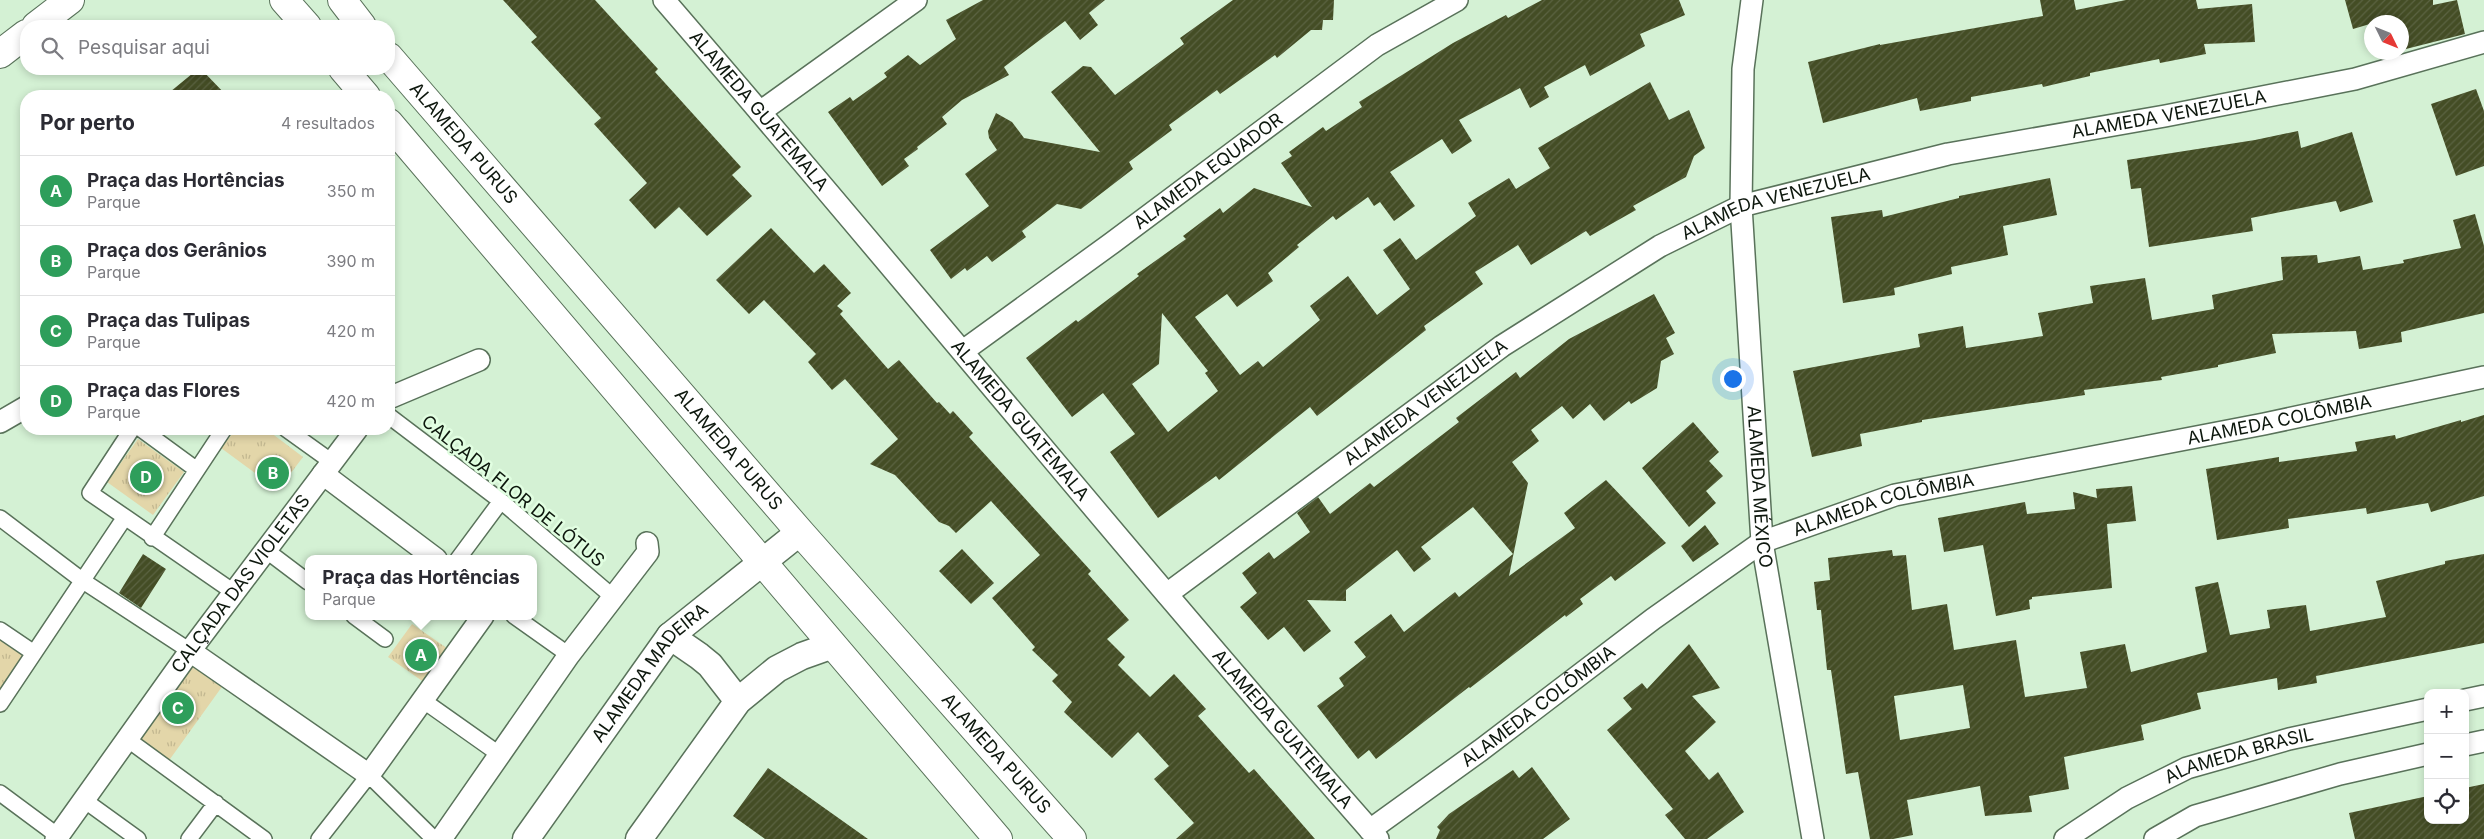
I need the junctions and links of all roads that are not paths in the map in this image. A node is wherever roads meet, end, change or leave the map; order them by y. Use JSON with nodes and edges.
{"nodes":[{"id":1,"x":70,"y":0,"type":"edge"},
{"id":2,"x":284,"y":0,"type":"edge"},
{"id":3,"x":342,"y":0,"type":"edge"},
{"id":4,"x":664,"y":0,"type":"edge"},
{"id":5,"x":916,"y":0,"type":"edge"},
{"id":6,"x":1457,"y":0,"type":"edge"},
{"id":7,"x":1752,"y":0,"type":"edge"},
{"id":8,"x":44,"y":20,"type":"edge"},
{"id":9,"x":302,"y":20,"type":"edge"},
{"id":10,"x":357,"y":20,"type":"edge"},
{"id":11,"x":20,"y":39,"type":"edge"},
{"id":12,"x":2484,"y":42,"type":"edge"},
{"id":13,"x":0,"y":54,"type":"edge"},
{"id":14,"x":395,"y":64,"type":"edge"},
{"id":15,"x":348,"y":75,"type":"edge"},
{"id":16,"x":361,"y":90,"type":"edge"},
{"id":17,"x":760,"y":112,"type":"junction"},
{"id":18,"x":395,"y":130,"type":"edge"},
{"id":19,"x":1741,"y":206,"type":"junction"},
{"id":20,"x":963,"y":351,"type":"junction"},
{"id":21,"x":479,"y":360,"type":"dead end"},
{"id":22,"x":2484,"y":377,"type":"edge"},
{"id":23,"x":395,"y":395,"type":"edge"},
{"id":24,"x":20,"y":410,"type":"edge"},
{"id":25,"x":395,"y":421,"type":"edge"},
{"id":26,"x":0,"y":422,"type":"edge"},
{"id":27,"x":128,"y":435,"type":"edge"},
{"id":28,"x":149,"y":435,"type":"edge"},
{"id":29,"x":220,"y":435,"type":"edge"},
{"id":30,"x":292,"y":435,"type":"edge"},
{"id":31,"x":353,"y":435,"type":"edge"},
{"id":32,"x":328,"y":468,"type":"junction"},
{"id":33,"x":198,"y":470,"type":"junction"},
{"id":34,"x":501,"y":501,"type":"junction"},
{"id":35,"x":0,"y":518,"type":"edge"},
{"id":36,"x":125,"y":518,"type":"junction"},
{"id":37,"x":800,"y":532,"type":"junction"},
{"id":38,"x":152,"y":538,"type":"junction"},
{"id":39,"x":1762,"y":542,"type":"junction"},
{"id":40,"x":647,"y":543,"type":"dead end"},
{"id":41,"x":266,"y":551,"type":"junction"},
{"id":42,"x":431,"y":555,"type":"edge"},
{"id":43,"x":461,"y":555,"type":"edge"},
{"id":44,"x":762,"y":562,"type":"junction"},
{"id":45,"x":305,"y":580,"type":"edge"},
{"id":46,"x":83,"y":581,"type":"junction"},
{"id":47,"x":235,"y":593,"type":"junction"},
{"id":48,"x":1167,"y":594,"type":"junction"},
{"id":49,"x":613,"y":596,"type":"junction"},
{"id":50,"x":359,"y":620,"type":"edge"},
{"id":51,"x":480,"y":620,"type":"edge"},
{"id":52,"x":520,"y":620,"type":"edge"},
{"id":53,"x":0,"y":630,"type":"edge"},
{"id":54,"x":670,"y":636,"type":"junction"},
{"id":55,"x":385,"y":639,"type":"dead end"},
{"id":56,"x":833,"y":645,"type":"junction"},
{"id":57,"x":190,"y":651,"type":"junction"},
{"id":58,"x":34,"y":653,"type":"junction"},
{"id":59,"x":569,"y":655,"type":"junction"},
{"id":60,"x":2484,"y":696,"type":"edge"},
{"id":61,"x":2469,"y":699,"type":"edge"},
{"id":62,"x":424,"y":701,"type":"junction"},
{"id":63,"x":738,"y":702,"type":"junction"},
{"id":64,"x":0,"y":704,"type":"edge"},
{"id":65,"x":2424,"y":710,"type":"edge"},
{"id":66,"x":127,"y":739,"type":"junction"},
{"id":67,"x":2484,"y":741,"type":"edge"},
{"id":68,"x":2469,"y":744,"type":"edge"},
{"id":69,"x":499,"y":754,"type":"junction"},
{"id":70,"x":2424,"y":755,"type":"edge"},
{"id":71,"x":369,"y":775,"type":"junction"},
{"id":72,"x":0,"y":793,"type":"edge"},
{"id":73,"x":84,"y":800,"type":"junction"},
{"id":74,"x":216,"y":803,"type":"junction"},
{"id":75,"x":1812,"y":830,"type":"edge"},
{"id":76,"x":1374,"y":835,"type":"edge"},
{"id":77,"x":57,"y":838,"type":"edge"},
{"id":78,"x":138,"y":839,"type":"edge"},
{"id":79,"x":190,"y":839,"type":"edge"},
{"id":80,"x":264,"y":839,"type":"edge"},
{"id":81,"x":319,"y":839,"type":"edge"},
{"id":82,"x":434,"y":839,"type":"edge"},
{"id":83,"x":441,"y":839,"type":"edge"},
{"id":84,"x":526,"y":839,"type":"edge"},
{"id":85,"x":639,"y":839,"type":"edge"},
{"id":86,"x":998,"y":839,"type":"edge"},
{"id":87,"x":1072,"y":839,"type":"edge"},
{"id":88,"x":1825,"y":839,"type":"edge"},
{"id":89,"x":2065,"y":839,"type":"edge"},
{"id":90,"x":2155,"y":839,"type":"edge"}],
"edges":[{"from":1,"to":8,"type":"main road"},
{"from":2,"to":9,"type":"main road"},
{"from":3,"to":10,"type":"main road"},
{"from":4,"to":17,"type":"street","name":"ALAMEDA GUATEMALA"},
{"from":5,"to":17,"type":"street"},
{"from":6,"to":20,"type":"street","name":"ALAMEDA EQUADOR"},
{"from":7,"to":19,"type":"street","name":"ALAMEDA MÉXICO"},
{"from":11,"to":13,"type":"main road"},
{"from":12,"to":19,"type":"street","name":"ALAMEDA VENEZUELA"},
{"from":14,"to":37,"type":"main road","name":"ALAMEDA PURUS"},
{"from":15,"to":16,"type":"main road"},
{"from":17,"to":20,"type":"street","name":"ALAMEDA GUATEMALA"},
{"from":18,"to":44,"type":"main road"},
{"from":19,"to":39,"type":"street","name":"ALAMEDA MÉXICO"},
{"from":19,"to":48,"type":"street","name":"ALAMEDA VENEZUELA"},
{"from":20,"to":48,"type":"street","name":"ALAMEDA GUATEMALA"},
{"from":21,"to":23,"type":"street"},
{"from":22,"to":39,"type":"street","name":"ALAMEDA COLÔMBIA"},
{"from":24,"to":26,"type":"street"},
{"from":25,"to":34,"type":"street","name":"CALÇADA FLOR DE LÓTUS"},
{"from":27,"to":36,"type":"street"},
{"from":28,"to":33,"type":"street"},
{"from":29,"to":33,"type":"street"},
{"from":30,"to":32,"type":"street"},
{"from":31,"to":32,"type":"street","name":"CALÇADA DAS VIOLETAS"},
{"from":32,"to":41,"type":"street","name":"CALÇADA DAS VIOLETAS"},
{"from":32,"to":42,"type":"street"},
{"from":33,"to":38,"type":"street"},
{"from":34,"to":43,"type":"street"},
{"from":34,"to":49,"type":"street","name":"CALÇADA FLOR DE LÓTUS"},
{"from":35,"to":46,"type":"street"},
{"from":36,"to":38,"type":"street"},
{"from":36,"to":46,"type":"street"},
{"from":37,"to":44,"type":"street","name":"ALAMEDA MADEIRA"},
{"from":37,"to":87,"type":"main road","name":"ALAMEDA PURUS"},
{"from":38,"to":47,"type":"street"},
{"from":39,"to":75,"type":"street","name":"ALAMEDA MÉXICO"},
{"from":39,"to":76,"type":"street","name":"ALAMEDA COLÔMBIA"},
{"from":40,"to":49,"type":"street"},
{"from":41,"to":45,"type":"street"},
{"from":41,"to":47,"type":"street","name":"CALÇADA DAS VIOLETAS"},
{"from":44,"to":54,"type":"street","name":"ALAMEDA MADEIRA"},
{"from":44,"to":56,"type":"main road"},
{"from":46,"to":57,"type":"street"},
{"from":46,"to":58,"type":"street"},
{"from":47,"to":57,"type":"street","name":"CALÇADA DAS VIOLETAS"},
{"from":48,"to":76,"type":"street","name":"ALAMEDA GUATEMALA"},
{"from":49,"to":59,"type":"street"},
{"from":50,"to":55,"type":"street"},
{"from":51,"to":62,"type":"street"},
{"from":52,"to":59,"type":"street"},
{"from":53,"to":58,"type":"street"},
{"from":54,"to":63,"type":"street"},
{"from":54,"to":84,"type":"street","name":"ALAMEDA MADEIRA"},
{"from":56,"to":63,"type":"street"},
{"from":56,"to":86,"type":"main road"},
{"from":57,"to":66,"type":"street","name":"CALÇADA DAS VIOLETAS"},
{"from":57,"to":71,"type":"street"},
{"from":58,"to":64,"type":"street"},
{"from":59,"to":69,"type":"street"},
{"from":60,"to":61,"type":"street"},
{"from":62,"to":69,"type":"street"},
{"from":62,"to":71,"type":"street"},
{"from":63,"to":85,"type":"street"},
{"from":65,"to":89,"type":"street","name":"ALAMEDA BRASIL"},
{"from":66,"to":73,"type":"street","name":"CALÇADA DAS VIOLETAS"},
{"from":66,"to":74,"type":"street"},
{"from":67,"to":68,"type":"street"},
{"from":69,"to":83,"type":"street"},
{"from":70,"to":90,"type":"street"},
{"from":71,"to":81,"type":"street"},
{"from":71,"to":82,"type":"street"},
{"from":72,"to":77,"type":"street"},
{"from":73,"to":77,"type":"street","name":"CALÇADA DAS VIOLETAS"},
{"from":73,"to":78,"type":"street"},
{"from":74,"to":79,"type":"street"},
{"from":74,"to":80,"type":"street"},
{"from":75,"to":88,"type":"street","name":"ALAMEDA MÉXICO"}]}
